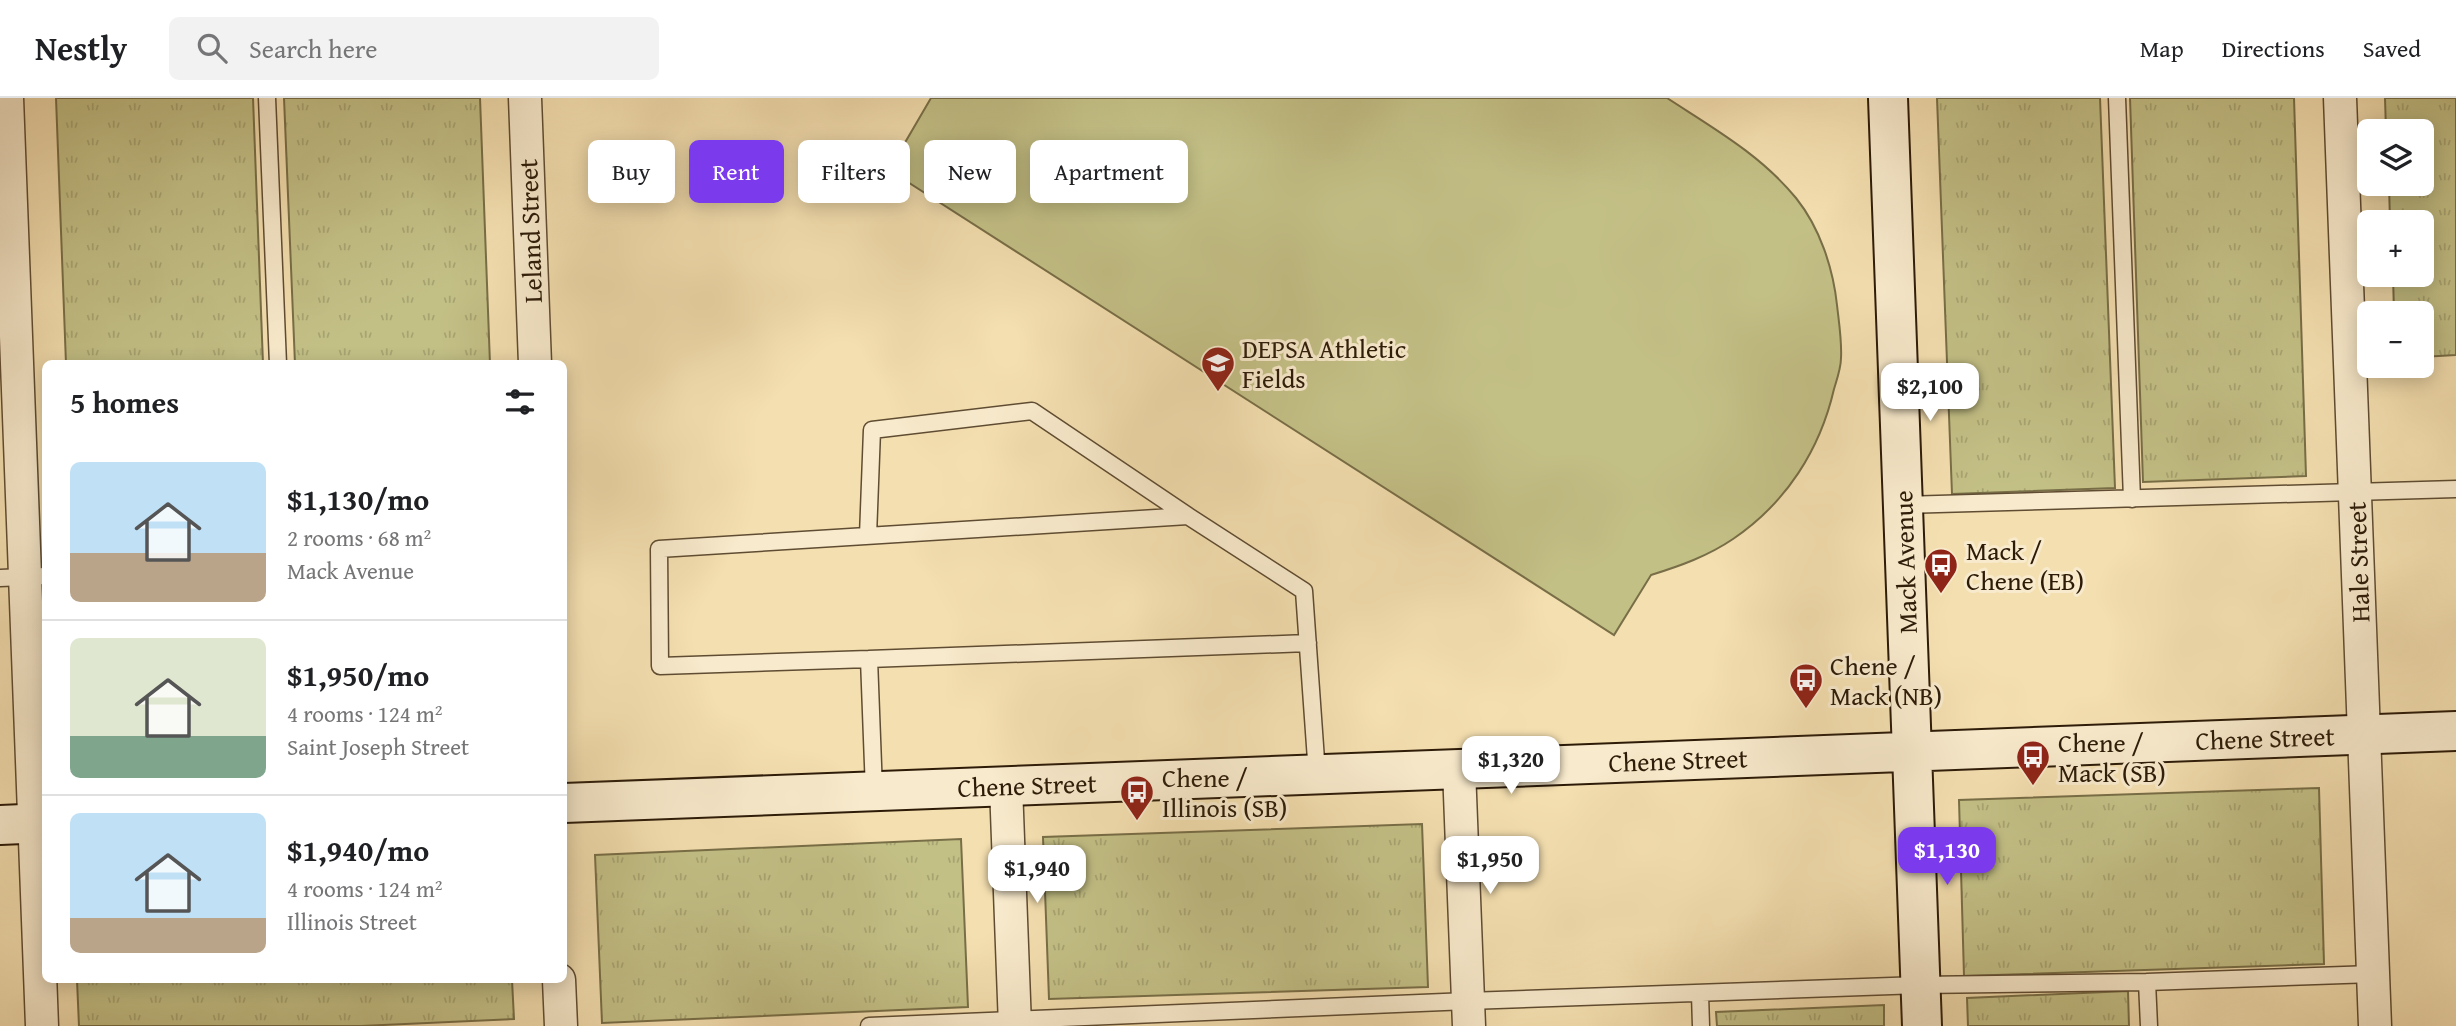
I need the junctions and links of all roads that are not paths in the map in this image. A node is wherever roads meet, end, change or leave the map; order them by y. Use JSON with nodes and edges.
{"nodes":[{"id":1,"x":7,"y":98,"type":"edge"},
{"id":2,"x":267,"y":98,"type":"edge"},
{"id":3,"x":525,"y":98,"type":"edge"},
{"id":4,"x":1888,"y":98,"type":"edge"},
{"id":5,"x":2117,"y":98,"type":"edge"},
{"id":6,"x":2340,"y":98,"type":"edge"},
{"id":7,"x":278,"y":360,"type":"edge"},
{"id":8,"x":535,"y":360,"type":"edge"},
{"id":9,"x":2456,"y":489,"type":"edge"},
{"id":10,"x":2355,"y":493,"type":"junction"},
{"id":11,"x":2132,"y":499,"type":"junction"},
{"id":12,"x":1903,"y":505,"type":"junction"},
{"id":13,"x":1188,"y":516,"type":"junction"},
{"id":14,"x":868,"y":536,"type":"junction"},
{"id":15,"x":23,"y":577,"type":"edge"},
{"id":16,"x":1308,"y":643,"type":"junction"},
{"id":17,"x":869,"y":659,"type":"junction"},
{"id":18,"x":2456,"y":731,"type":"edge"},
{"id":19,"x":2364,"y":734,"type":"junction"},
{"id":20,"x":1912,"y":751,"type":"junction"},
{"id":21,"x":1459,"y":769,"type":"junction"},
{"id":22,"x":1317,"y":774,"type":"junction"},
{"id":23,"x":1006,"y":786,"type":"junction"},
{"id":24,"x":874,"y":791,"type":"junction"},
{"id":25,"x":567,"y":803,"type":"edge"},
{"id":26,"x":26,"y":824,"type":"edge"},
{"id":27,"x":2373,"y":974,"type":"junction"},
{"id":28,"x":2147,"y":982,"type":"junction"},
{"id":29,"x":559,"y":983,"type":"edge"},
{"id":30,"x":1920,"y":985,"type":"junction"},
{"id":31,"x":1700,"y":993,"type":"junction"},
{"id":32,"x":1468,"y":1013,"type":"edge"},
{"id":33,"x":1239,"y":1018,"type":"edge"},
{"id":34,"x":1015,"y":1023,"type":"edge"},
{"id":35,"x":42,"y":1026,"type":"edge"},
{"id":36,"x":561,"y":1026,"type":"edge"},
{"id":37,"x":869,"y":1026,"type":"edge"},
{"id":38,"x":1701,"y":1026,"type":"edge"},
{"id":39,"x":1922,"y":1026,"type":"edge"},
{"id":40,"x":2149,"y":1026,"type":"edge"},
{"id":41,"x":2375,"y":1026,"type":"edge"}],
"edges":[{"from":1,"to":15,"type":"street"},
{"from":2,"to":7,"type":"lane"},
{"from":3,"to":8,"type":"street","name":"Leland Street"},
{"from":4,"to":12,"type":"street","name":"Mack Avenue"},
{"from":5,"to":11,"type":"lane"},
{"from":6,"to":10,"type":"street","name":"Hale Street"},
{"from":9,"to":10,"type":"lane"},
{"from":10,"to":11,"type":"lane"},
{"from":10,"to":19,"type":"street","name":"Hale Street"},
{"from":11,"to":12,"type":"lane"},
{"from":12,"to":20,"type":"street","name":"Mack Avenue"},
{"from":13,"to":14,"type":"lane"},
{"from":13,"to":14,"type":"lane"},
{"from":13,"to":16,"type":"lane"},
{"from":14,"to":17,"type":"lane"},
{"from":15,"to":26,"type":"street"},
{"from":16,"to":17,"type":"lane"},
{"from":16,"to":22,"type":"lane"},
{"from":17,"to":24,"type":"lane"},
{"from":18,"to":19,"type":"street","name":"Chene Street"},
{"from":19,"to":20,"type":"street","name":"Chene Street"},
{"from":19,"to":27,"type":"street","name":"Hale Street"},
{"from":20,"to":21,"type":"street","name":"Chene Street"},
{"from":20,"to":30,"type":"street","name":"Mack Avenue"},
{"from":21,"to":22,"type":"street","name":"Chene Street"},
{"from":21,"to":32,"type":"street"},
{"from":22,"to":23,"type":"street","name":"Chene Street"},
{"from":23,"to":24,"type":"street","name":"Chene Street"},
{"from":23,"to":34,"type":"street"},
{"from":24,"to":25,"type":"street","name":"Chene Street"},
{"from":26,"to":35,"type":"street"},
{"from":27,"to":28,"type":"lane"},
{"from":27,"to":41,"type":"street","name":"Hale Street"},
{"from":28,"to":30,"type":"lane"},
{"from":28,"to":40,"type":"lane"},
{"from":29,"to":36,"type":"street"},
{"from":30,"to":31,"type":"lane"},
{"from":30,"to":39,"type":"street","name":"Mack Avenue"},
{"from":31,"to":32,"type":"lane"},
{"from":31,"to":38,"type":"lane"},
{"from":32,"to":33,"type":"lane"},
{"from":33,"to":34,"type":"lane"},
{"from":34,"to":37,"type":"lane"}]}
